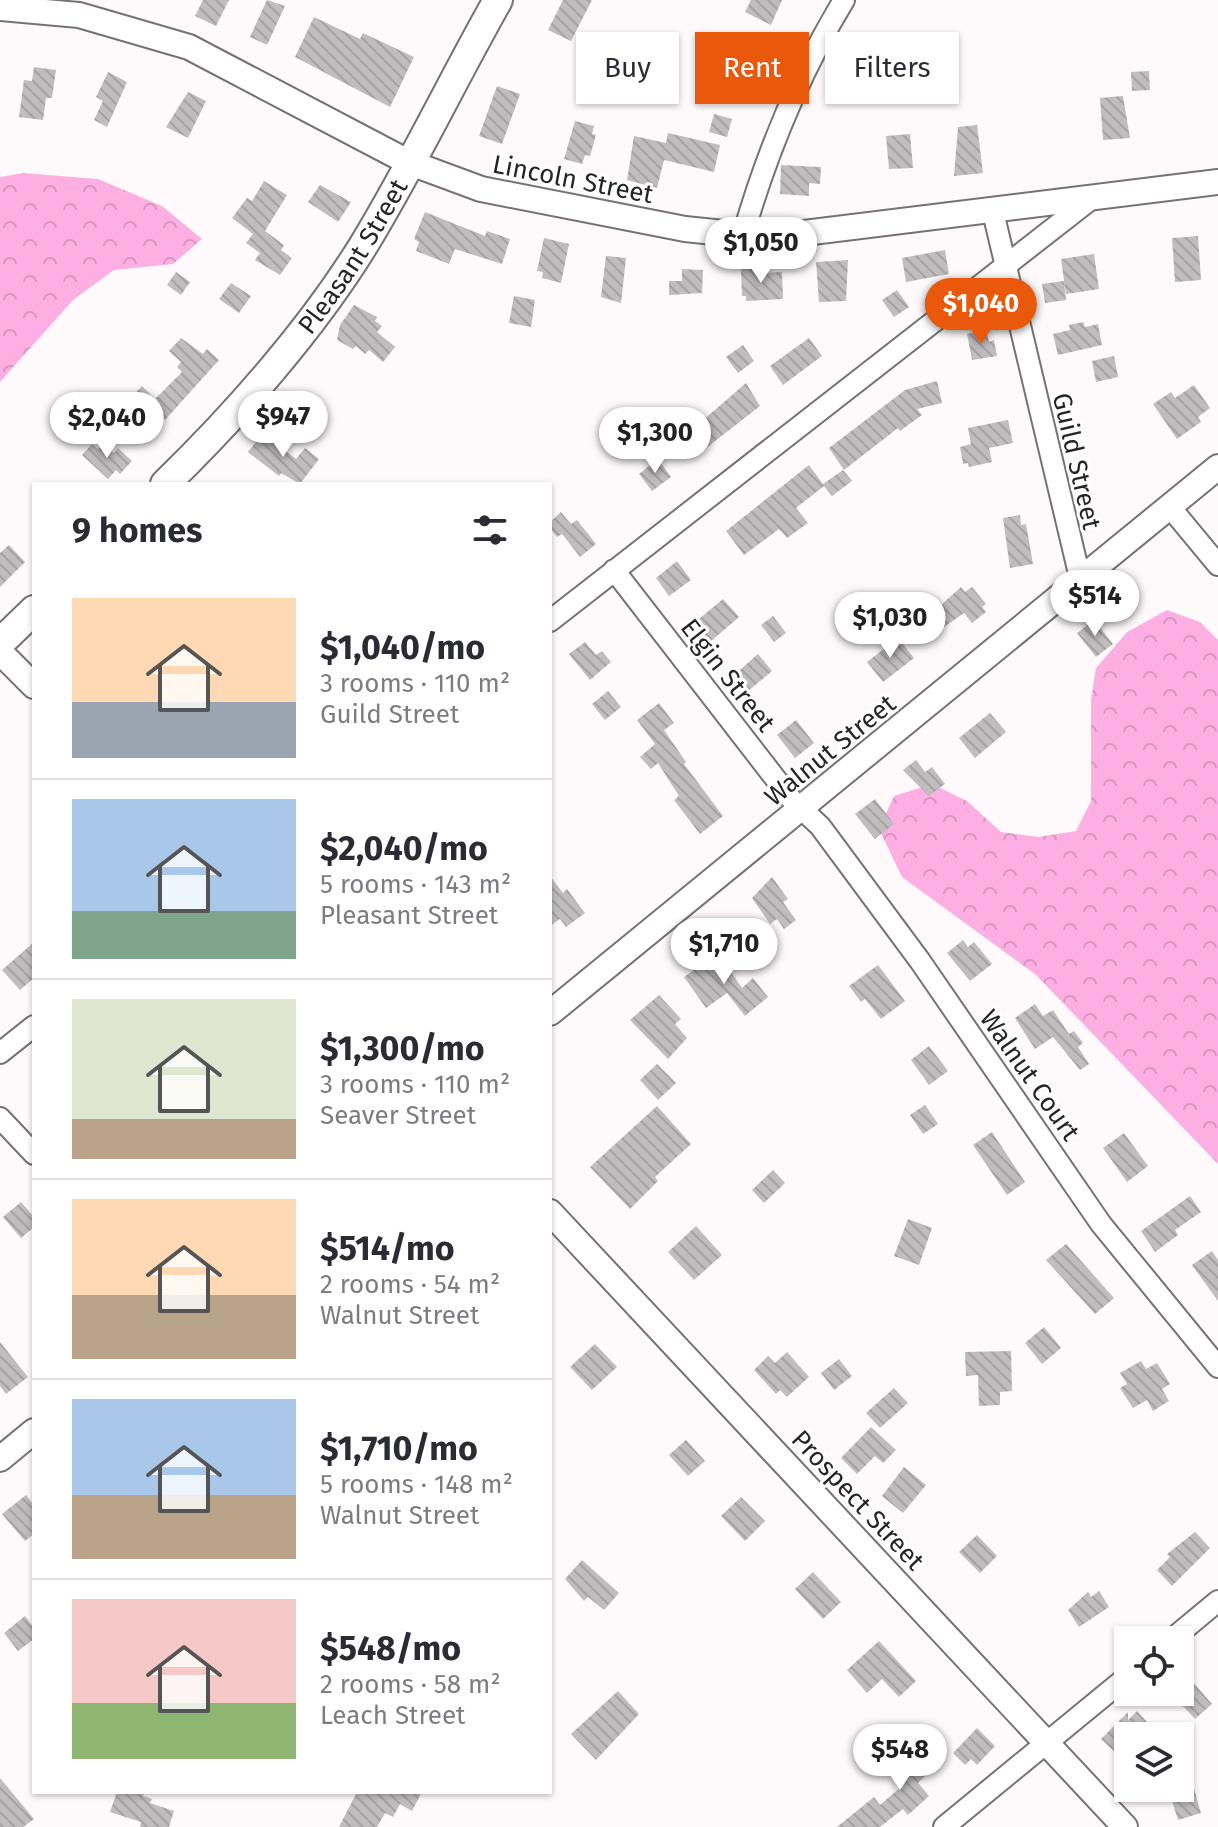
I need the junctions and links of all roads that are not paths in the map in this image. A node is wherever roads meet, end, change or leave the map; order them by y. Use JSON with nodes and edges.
{"nodes":[{"id":1,"x":498,"y":0,"type":"edge"},
{"id":2,"x":844,"y":0,"type":"edge"},
{"id":3,"x":0,"y":8,"type":"edge"},
{"id":4,"x":408,"y":162,"type":"junction"},
{"id":5,"x":1218,"y":182,"type":"edge"},
{"id":6,"x":1091,"y":199,"type":"junction"},
{"id":7,"x":993,"y":212,"type":"junction"},
{"id":8,"x":743,"y":235,"type":"junction"},
{"id":9,"x":1005,"y":263,"type":"junction"},
{"id":10,"x":1218,"y":467,"type":"edge"},
{"id":11,"x":167,"y":482,"type":"edge"},
{"id":12,"x":1170,"y":507,"type":"junction"},
{"id":13,"x":1218,"y":565,"type":"edge"},
{"id":14,"x":614,"y":570,"type":"junction"},
{"id":15,"x":1081,"y":582,"type":"junction"},
{"id":16,"x":32,"y":612,"type":"edge"},
{"id":17,"x":552,"y":619,"type":"edge"},
{"id":18,"x":0,"y":643,"type":"edge"},
{"id":19,"x":0,"y":652,"type":"edge"},
{"id":20,"x":32,"y":684,"type":"edge"},
{"id":21,"x":802,"y":810,"type":"junction"},
{"id":22,"x":552,"y":1011,"type":"edge"},
{"id":23,"x":32,"y":1028,"type":"edge"},
{"id":24,"x":0,"y":1053,"type":"edge"},
{"id":25,"x":0,"y":1118,"type":"edge"},
{"id":26,"x":32,"y":1152,"type":"edge"},
{"id":27,"x":552,"y":1214,"type":"edge"},
{"id":28,"x":1218,"y":1367,"type":"edge"},
{"id":29,"x":32,"y":1433,"type":"edge"},
{"id":30,"x":0,"y":1459,"type":"edge"},
{"id":31,"x":1218,"y":1601,"type":"edge"},
{"id":32,"x":1188,"y":1626,"type":"edge"},
{"id":33,"x":1114,"y":1687,"type":"edge"},
{"id":34,"x":1046,"y":1743,"type":"junction"},
{"id":35,"x":944,"y":1827,"type":"edge"},
{"id":36,"x":1125,"y":1827,"type":"edge"}],
"edges":[{"from":1,"to":4,"type":"main road","name":"Pleasant Street"},
{"from":2,"to":8,"type":"street"},
{"from":3,"to":4,"type":"street","name":"Lincoln Street"},
{"from":4,"to":8,"type":"street","name":"Lincoln Street"},
{"from":4,"to":11,"type":"main road","name":"Pleasant Street"},
{"from":5,"to":6,"type":"street","name":"Lincoln Street"},
{"from":6,"to":7,"type":"street","name":"Lincoln Street"},
{"from":6,"to":9,"type":"street"},
{"from":7,"to":8,"type":"street","name":"Lincoln Street"},
{"from":7,"to":9,"type":"street","name":"Guild Street"},
{"from":9,"to":14,"type":"street"},
{"from":9,"to":15,"type":"street","name":"Guild Street"},
{"from":10,"to":12,"type":"street","name":"Walnut Street"},
{"from":12,"to":13,"type":"street"},
{"from":12,"to":15,"type":"street","name":"Walnut Street"},
{"from":14,"to":17,"type":"street"},
{"from":14,"to":21,"type":"street","name":"Elgin Street"},
{"from":15,"to":21,"type":"street","name":"Walnut Street"},
{"from":16,"to":18,"type":"main road"},
{"from":19,"to":20,"type":"street"},
{"from":21,"to":22,"type":"street","name":"Walnut Street"},
{"from":21,"to":28,"type":"street","name":"Walnut Court"},
{"from":23,"to":24,"type":"street"},
{"from":25,"to":26,"type":"street"},
{"from":27,"to":34,"type":"street","name":"Prospect Street"},
{"from":29,"to":30,"type":"street"},
{"from":31,"to":32,"type":"street"},
{"from":33,"to":34,"type":"street"},
{"from":34,"to":35,"type":"street"},
{"from":34,"to":36,"type":"street","name":"Prospect Street"}]}
